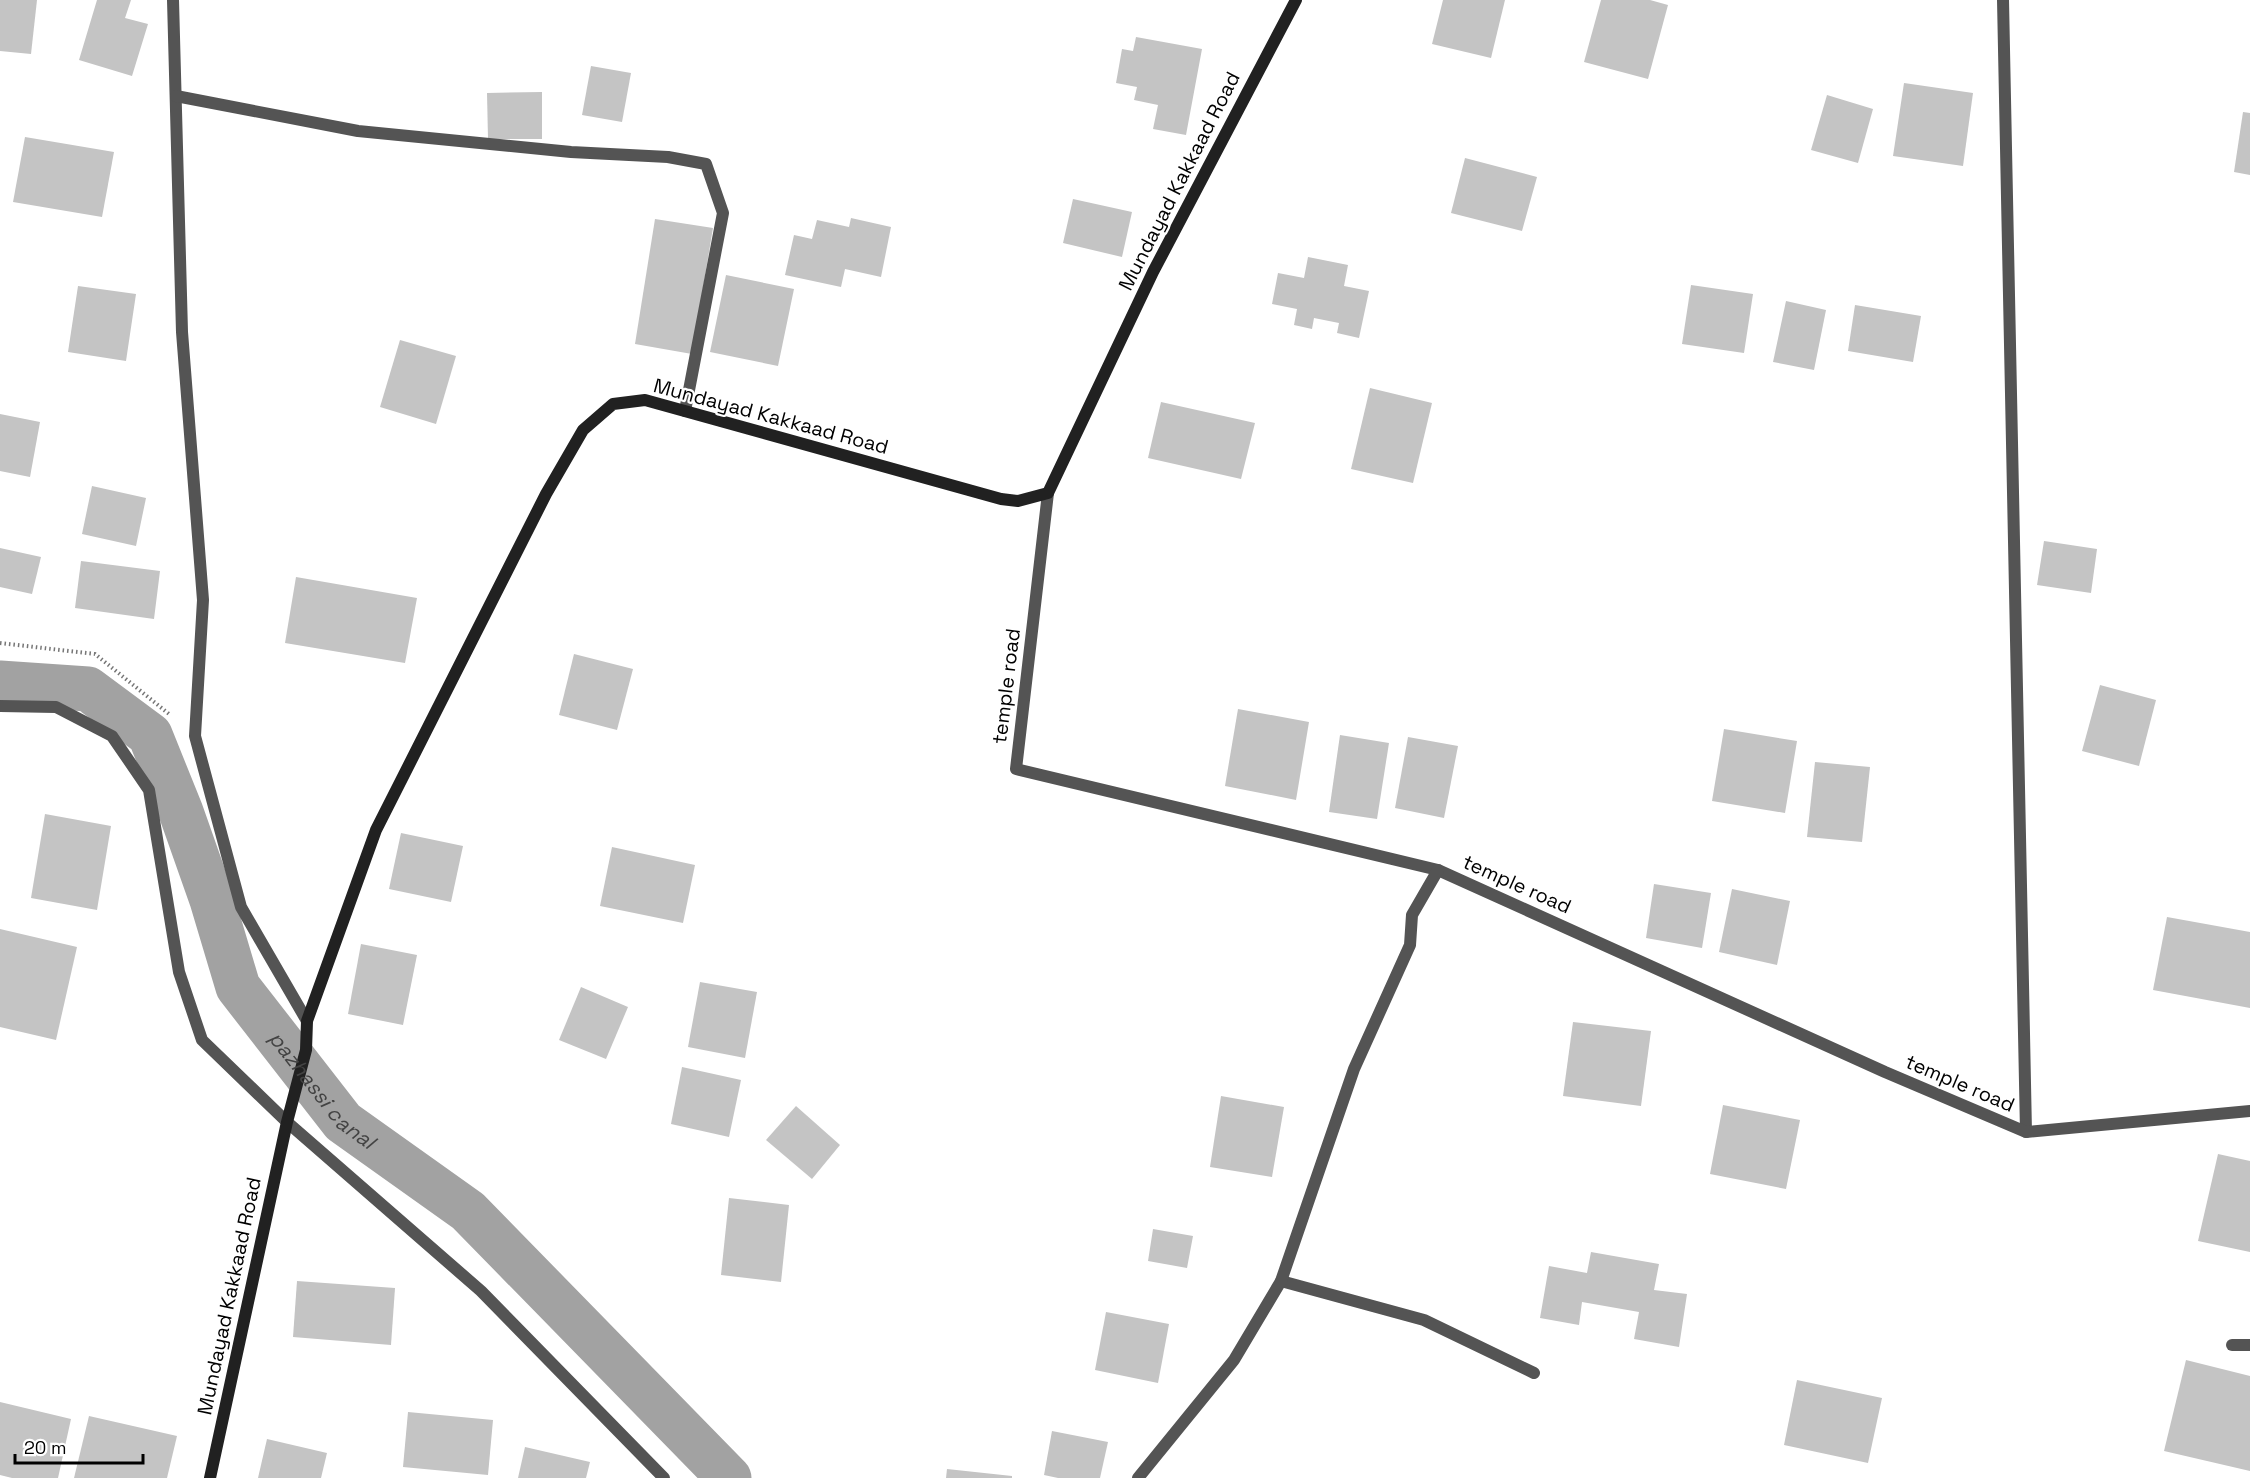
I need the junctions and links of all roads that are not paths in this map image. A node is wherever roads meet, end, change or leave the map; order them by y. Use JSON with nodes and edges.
{"nodes":[{"id":1,"x":173,"y":0,"type":"edge"},
{"id":2,"x":1296,"y":0,"type":"edge"},
{"id":3,"x":2003,"y":0,"type":"edge"},
{"id":4,"x":176,"y":96,"type":"junction"},
{"id":5,"x":685,"y":411,"type":"junction"},
{"id":6,"x":1048,"y":493,"type":"junction"},
{"id":7,"x":0,"y":706,"type":"edge"},
{"id":8,"x":1438,"y":870,"type":"junction"},
{"id":9,"x":307,"y":1021,"type":"junction"},
{"id":10,"x":2250,"y":1112,"type":"edge"},
{"id":11,"x":287,"y":1122,"type":"junction"},
{"id":12,"x":2026,"y":1132,"type":"junction"},
{"id":13,"x":1281,"y":1281,"type":"junction"},
{"id":14,"x":2250,"y":1344,"type":"edge"},
{"id":15,"x":2232,"y":1345,"type":"dead end"},
{"id":16,"x":1534,"y":1373,"type":"dead end"},
{"id":17,"x":210,"y":1478,"type":"edge"},
{"id":18,"x":664,"y":1478,"type":"edge"},
{"id":19,"x":1138,"y":1478,"type":"edge"}],
"edges":[{"from":1,"to":4,"type":"street"},
{"from":2,"to":6,"type":"main road","name":"Mundayad Kakkaad Road"},
{"from":3,"to":12,"type":"street"},
{"from":4,"to":5,"type":"street"},
{"from":4,"to":9,"type":"street"},
{"from":5,"to":6,"type":"main road","name":"Mundayad Kakkaad Road"},
{"from":5,"to":9,"type":"main road","name":"Mundayad Kakkaad Road"},
{"from":6,"to":8,"type":"street","name":"temple road"},
{"from":7,"to":11,"type":"street"},
{"from":8,"to":12,"type":"street","name":"temple road"},
{"from":8,"to":13,"type":"street"},
{"from":9,"to":11,"type":"main road","name":"Mundayad Kakkaad Road"},
{"from":10,"to":12,"type":"street","name":"temple road"},
{"from":11,"to":17,"type":"main road","name":"Mundayad Kakkaad Road"},
{"from":11,"to":18,"type":"street"},
{"from":13,"to":16,"type":"street"},
{"from":13,"to":19,"type":"street"},
{"from":14,"to":15,"type":"street"}]}
